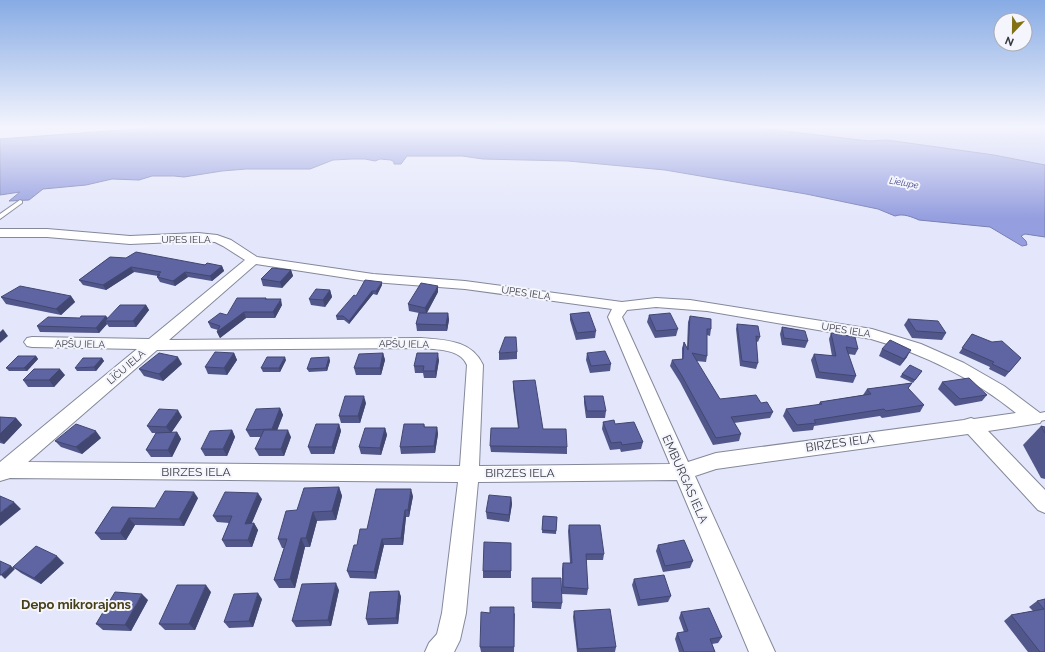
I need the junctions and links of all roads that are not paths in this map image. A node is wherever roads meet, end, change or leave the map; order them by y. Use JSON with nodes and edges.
{"nodes":[{"id":1,"x":20,"y":202,"type":"dead end"},
{"id":2,"x":0,"y":217,"type":"edge"},
{"id":3,"x":0,"y":233,"type":"edge"},
{"id":4,"x":253,"y":260,"type":"junction"},
{"id":5,"x":622,"y":306,"type":"junction"},
{"id":6,"x":32,"y":342,"type":"dead end"},
{"id":7,"x":153,"y":344,"type":"junction"},
{"id":8,"x":1040,"y":417,"type":"edge"},
{"id":9,"x":971,"y":425,"type":"junction"},
{"id":10,"x":2,"y":472,"type":"edge"},
{"id":11,"x":682,"y":472,"type":"junction"},
{"id":12,"x":469,"y":474,"type":"junction"},
{"id":13,"x":1045,"y":504,"type":"edge"},
{"id":14,"x":438,"y":652,"type":"edge"},
{"id":15,"x":762,"y":652,"type":"edge"}],
"edges":[{"from":1,"to":2,"type":"lane"},
{"from":3,"to":4,"type":"street","name":"UPES IELA"},
{"from":4,"to":5,"type":"street","name":"UPES IELA"},
{"from":4,"to":7,"type":"street","name":"LĪČU IELA"},
{"from":5,"to":8,"type":"street","name":"UPES IELA"},
{"from":5,"to":11,"type":"street","name":"EMBURGAS IELA"},
{"from":6,"to":7,"type":"street","name":"APŠU IELA"},
{"from":7,"to":10,"type":"street","name":"LĪČU IELA"},
{"from":7,"to":12,"type":"street","name":"APŠU IELA"},
{"from":8,"to":9,"type":"street","name":"BIRZES IELA"},
{"from":9,"to":11,"type":"street","name":"BIRZES IELA"},
{"from":9,"to":13,"type":"street"},
{"from":10,"to":12,"type":"street","name":"BIRZES IELA"},
{"from":11,"to":12,"type":"street","name":"BIRZES IELA"},
{"from":11,"to":15,"type":"street","name":"EMBURGAS IELA"},
{"from":12,"to":14,"type":"street","name":"APŠU IELA"}]}
